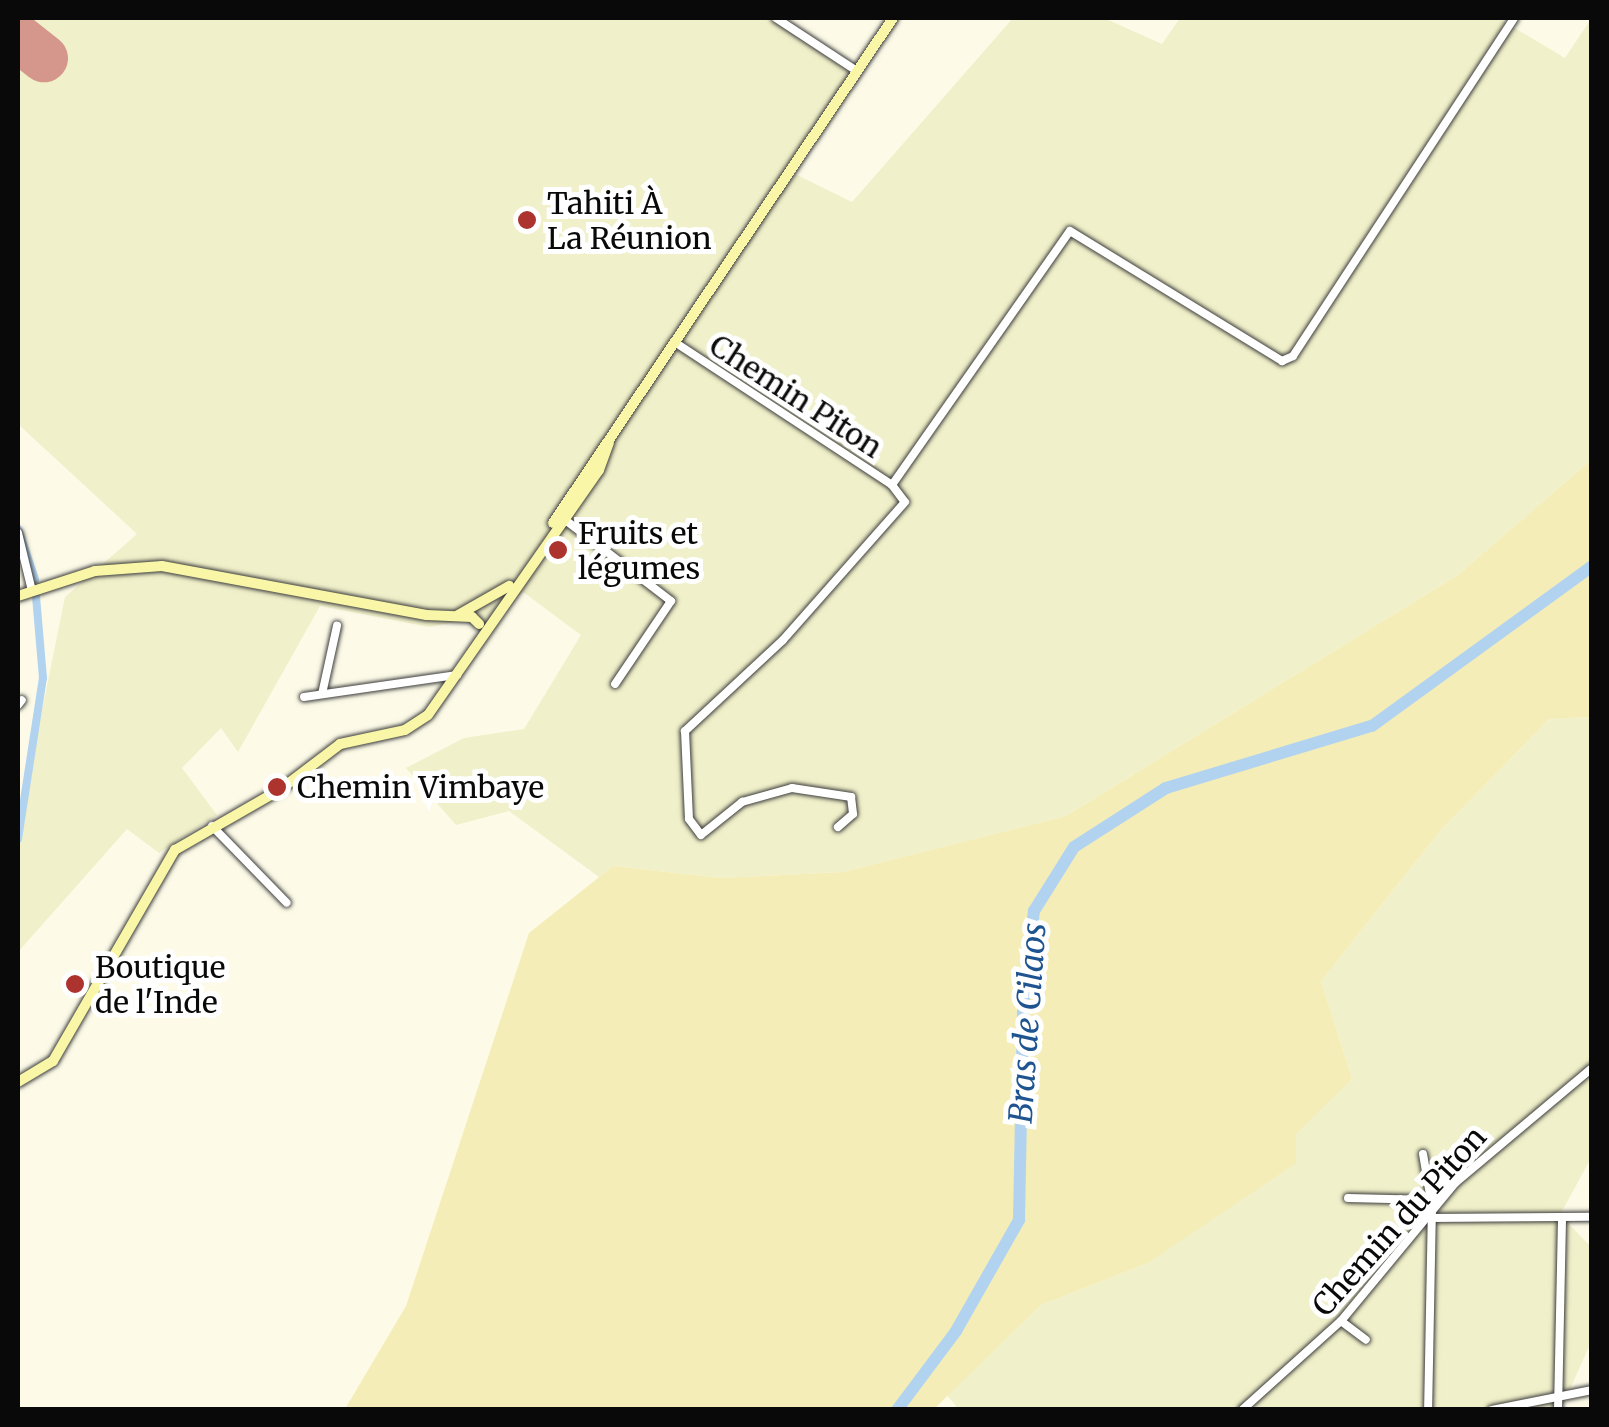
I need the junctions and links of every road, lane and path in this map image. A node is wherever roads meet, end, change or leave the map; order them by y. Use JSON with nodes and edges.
{"nodes":[{"id":1,"x":776,"y":18,"type":"edge"},
{"id":2,"x":893,"y":18,"type":"edge"},
{"id":3,"x":1510,"y":19,"type":"edge"},
{"id":4,"x":857,"y":71,"type":"junction"},
{"id":5,"x":676,"y":343,"type":"junction"},
{"id":6,"x":609,"y":443,"type":"junction"},
{"id":7,"x":892,"y":486,"type":"junction"},
{"id":8,"x":564,"y":519,"type":"junction"},
{"id":9,"x":18,"y":533,"type":"edge"},
{"id":10,"x":32,"y":591,"type":"junction"},
{"id":11,"x":18,"y":596,"type":"edge"},
{"id":12,"x":493,"y":607,"type":"junction"},
{"id":13,"x":480,"y":619,"type":"junction"},
{"id":14,"x":337,"y":626,"type":"dead end"},
{"id":15,"x":457,"y":675,"type":"junction"},
{"id":16,"x":615,"y":684,"type":"dead end"},
{"id":17,"x":322,"y":694,"type":"junction"},
{"id":18,"x":304,"y":697,"type":"dead end"},
{"id":19,"x":212,"y":826,"type":"junction"},
{"id":20,"x":838,"y":827,"type":"dead end"},
{"id":21,"x":288,"y":903,"type":"dead end"},
{"id":22,"x":1592,"y":1068,"type":"edge"},
{"id":23,"x":18,"y":1082,"type":"edge"},
{"id":24,"x":1423,"y":1154,"type":"dead end"},
{"id":25,"x":1348,"y":1198,"type":"dead end"},
{"id":26,"x":1432,"y":1200,"type":"junction"},
{"id":27,"x":1562,"y":1217,"type":"junction"},
{"id":28,"x":1592,"y":1217,"type":"edge"},
{"id":29,"x":1430,"y":1218,"type":"junction"},
{"id":30,"x":1341,"y":1321,"type":"junction"},
{"id":31,"x":1366,"y":1340,"type":"dead end"},
{"id":32,"x":1592,"y":1390,"type":"edge"},
{"id":33,"x":1558,"y":1396,"type":"junction"},
{"id":34,"x":1242,"y":1410,"type":"edge"},
{"id":35,"x":1428,"y":1410,"type":"edge"},
{"id":36,"x":1492,"y":1410,"type":"edge"},
{"id":37,"x":1558,"y":1410,"type":"edge"}],
"edges":[{"from":1,"to":4,"type":"street"},
{"from":2,"to":4,"type":"main road"},
{"from":3,"to":7,"type":"street"},
{"from":4,"to":5,"type":"main road"},
{"from":5,"to":6,"type":"main road"},
{"from":5,"to":7,"type":"street","name":"Chemin Piton"},
{"from":6,"to":8,"type":"main road"},
{"from":6,"to":12,"type":"main road"},
{"from":7,"to":20,"type":"street"},
{"from":8,"to":12,"type":"main road"},
{"from":8,"to":16,"type":"street"},
{"from":9,"to":10,"type":"street"},
{"from":10,"to":11,"type":"main road"},
{"from":10,"to":13,"type":"main road"},
{"from":12,"to":13,"type":"main road"},
{"from":12,"to":13,"type":"main road"},
{"from":13,"to":15,"type":"main road"},
{"from":14,"to":17,"type":"street"},
{"from":15,"to":17,"type":"street"},
{"from":15,"to":19,"type":"main road"},
{"from":17,"to":18,"type":"street"},
{"from":19,"to":21,"type":"street"},
{"from":19,"to":23,"type":"main road"},
{"from":22,"to":29,"type":"street","name":"Chemin du Piton"},
{"from":24,"to":26,"type":"street"},
{"from":25,"to":26,"type":"street"},
{"from":26,"to":29,"type":"street"},
{"from":27,"to":28,"type":"street"},
{"from":27,"to":29,"type":"street"},
{"from":27,"to":33,"type":"street"},
{"from":29,"to":30,"type":"street","name":"Chemin du Piton"},
{"from":29,"to":35,"type":"street"},
{"from":30,"to":31,"type":"street"},
{"from":30,"to":34,"type":"street","name":"Chemin du Piton"},
{"from":32,"to":33,"type":"street"},
{"from":33,"to":36,"type":"street"},
{"from":33,"to":37,"type":"street"}]}
